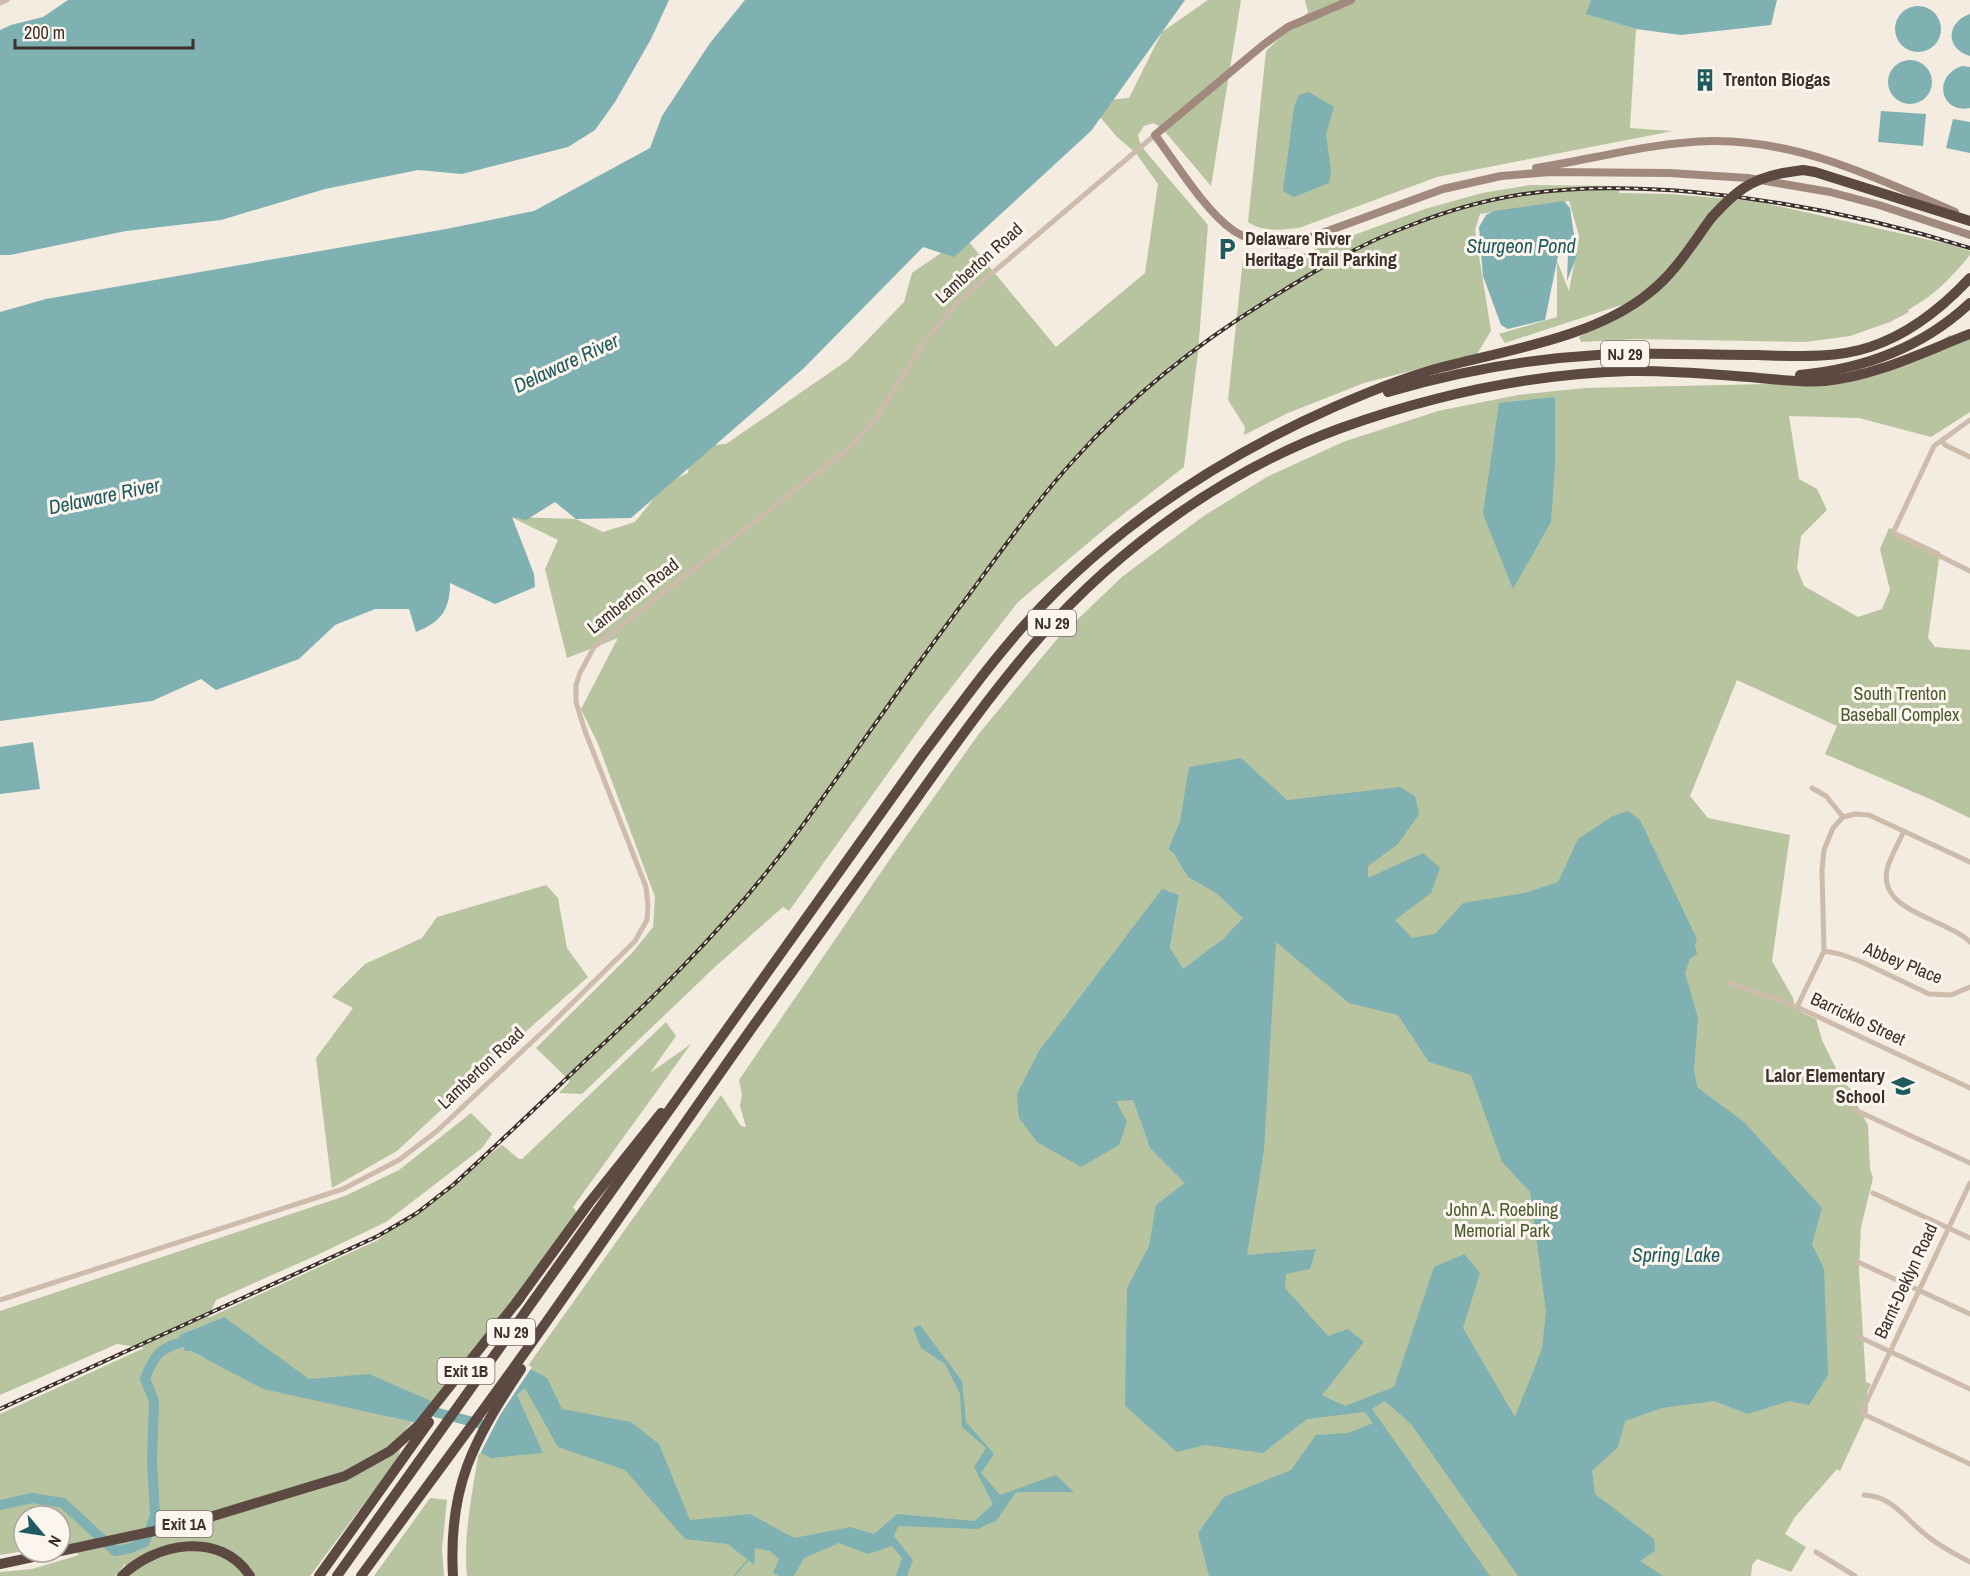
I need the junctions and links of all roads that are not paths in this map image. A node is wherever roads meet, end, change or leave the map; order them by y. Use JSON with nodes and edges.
{"nodes":[{"id":1,"x":7,"y":0,"type":"edge"},
{"id":2,"x":1350,"y":0,"type":"edge"},
{"id":3,"x":0,"y":3,"type":"edge"},
{"id":4,"x":1155,"y":135,"type":"junction"},
{"id":5,"x":1515,"y":174,"type":"junction"},
{"id":6,"x":1970,"y":220,"type":"edge"},
{"id":7,"x":1970,"y":235,"type":"edge"},
{"id":8,"x":1967,"y":280,"type":"edge"},
{"id":9,"x":1970,"y":303,"type":"edge"},
{"id":10,"x":1970,"y":334,"type":"edge"},
{"id":11,"x":1727,"y":375,"type":"junction"},
{"id":12,"x":1970,"y":420,"type":"edge"},
{"id":13,"x":1275,"y":436,"type":"junction"},
{"id":14,"x":1942,"y":440,"type":"junction"},
{"id":15,"x":1970,"y":457,"type":"edge"},
{"id":16,"x":1970,"y":571,"type":"edge"},
{"id":17,"x":1812,"y":788,"type":"dead end"},
{"id":18,"x":1843,"y":817,"type":"junction"},
{"id":19,"x":1904,"y":831,"type":"junction"},
{"id":20,"x":1970,"y":862,"type":"edge"},
{"id":21,"x":1970,"y":942,"type":"edge"},
{"id":22,"x":1824,"y":951,"type":"junction"},
{"id":23,"x":1730,"y":983,"type":"dead end"},
{"id":24,"x":1970,"y":987,"type":"edge"},
{"id":25,"x":1797,"y":1007,"type":"junction"},
{"id":26,"x":1970,"y":1088,"type":"edge"},
{"id":27,"x":684,"y":1089,"type":"junction"},
{"id":28,"x":1853,"y":1109,"type":"dead end"},
{"id":29,"x":676,"y":1136,"type":"junction"},
{"id":30,"x":1970,"y":1163,"type":"edge"},
{"id":31,"x":1970,"y":1183,"type":"edge"},
{"id":32,"x":1873,"y":1193,"type":"dead end"},
{"id":33,"x":1948,"y":1228,"type":"junction"},
{"id":34,"x":1970,"y":1238,"type":"edge"},
{"id":35,"x":1858,"y":1262,"type":"dead end"},
{"id":36,"x":1919,"y":1290,"type":"junction"},
{"id":37,"x":0,"y":1300,"type":"edge"},
{"id":38,"x":1970,"y":1314,"type":"edge"},
{"id":39,"x":1860,"y":1337,"type":"dead end"},
{"id":40,"x":1890,"y":1351,"type":"junction"},
{"id":41,"x":1970,"y":1389,"type":"edge"},
{"id":42,"x":409,"y":1442,"type":"junction"},
{"id":43,"x":1970,"y":1464,"type":"edge"},
{"id":44,"x":1864,"y":1495,"type":"dead end"},
{"id":45,"x":1816,"y":1552,"type":"dead end"},
{"id":46,"x":1970,"y":1562,"type":"edge"},
{"id":47,"x":0,"y":1564,"type":"edge"},
{"id":48,"x":122,"y":1576,"type":"edge"},
{"id":49,"x":250,"y":1576,"type":"edge"},
{"id":50,"x":319,"y":1576,"type":"edge"},
{"id":51,"x":337,"y":1576,"type":"edge"},
{"id":52,"x":361,"y":1576,"type":"edge"},
{"id":53,"x":453,"y":1576,"type":"edge"},
{"id":54,"x":1855,"y":1576,"type":"edge"}],
"edges":[{"from":1,"to":3,"type":"street"},
{"from":2,"to":4,"type":"street","name":"Lamberton Road"},
{"from":4,"to":5,"type":"street"},
{"from":4,"to":37,"type":"street","name":"Lamberton Road"},
{"from":5,"to":6,"type":"street"},
{"from":5,"to":7,"type":"street"},
{"from":6,"to":13,"type":"highway","bridge":true},
{"from":8,"to":13,"type":"highway","number":"NJ 29"},
{"from":9,"to":11,"type":"highway","number":"NJ 29"},
{"from":10,"to":11,"type":"highway"},
{"from":11,"to":29,"type":"highway","number":"NJ 29"},
{"from":12,"to":14,"type":"street"},
{"from":13,"to":27,"type":"highway","number":"NJ 29"},
{"from":14,"to":15,"type":"street"},
{"from":14,"to":16,"type":"street"},
{"from":17,"to":18,"type":"street"},
{"from":18,"to":19,"type":"street"},
{"from":18,"to":22,"type":"street"},
{"from":19,"to":20,"type":"street"},
{"from":19,"to":21,"type":"street"},
{"from":22,"to":24,"type":"street","name":"Abbey Place"},
{"from":22,"to":25,"type":"street"},
{"from":23,"to":25,"type":"street","name":"Barricklo Street"},
{"from":25,"to":26,"type":"street","name":"Barricklo Street"},
{"from":27,"to":42,"type":"highway","number":"Exit 1B"},
{"from":27,"to":51,"type":"highway","number":"NJ 29"},
{"from":28,"to":30,"type":"street"},
{"from":29,"to":52,"type":"highway","number":"NJ 29"},
{"from":29,"to":53,"type":"highway"},
{"from":31,"to":33,"type":"street","name":"Barnt-Deklyn Road"},
{"from":32,"to":33,"type":"street"},
{"from":33,"to":34,"type":"street"},
{"from":33,"to":36,"type":"street","name":"Barnt-Deklyn Road"},
{"from":35,"to":36,"type":"street"},
{"from":36,"to":38,"type":"street"},
{"from":36,"to":40,"type":"street","name":"Barnt-Deklyn Road"},
{"from":39,"to":40,"type":"street"},
{"from":40,"to":41,"type":"street"},
{"from":40,"to":43,"type":"street","name":"Barnt-Deklyn Road"},
{"from":42,"to":47,"type":"highway","number":"Exit 1A"},
{"from":42,"to":50,"type":"highway","number":"Exit 1B"},
{"from":44,"to":46,"type":"street"},
{"from":45,"to":54,"type":"street"},
{"from":48,"to":49,"type":"highway"}]}
